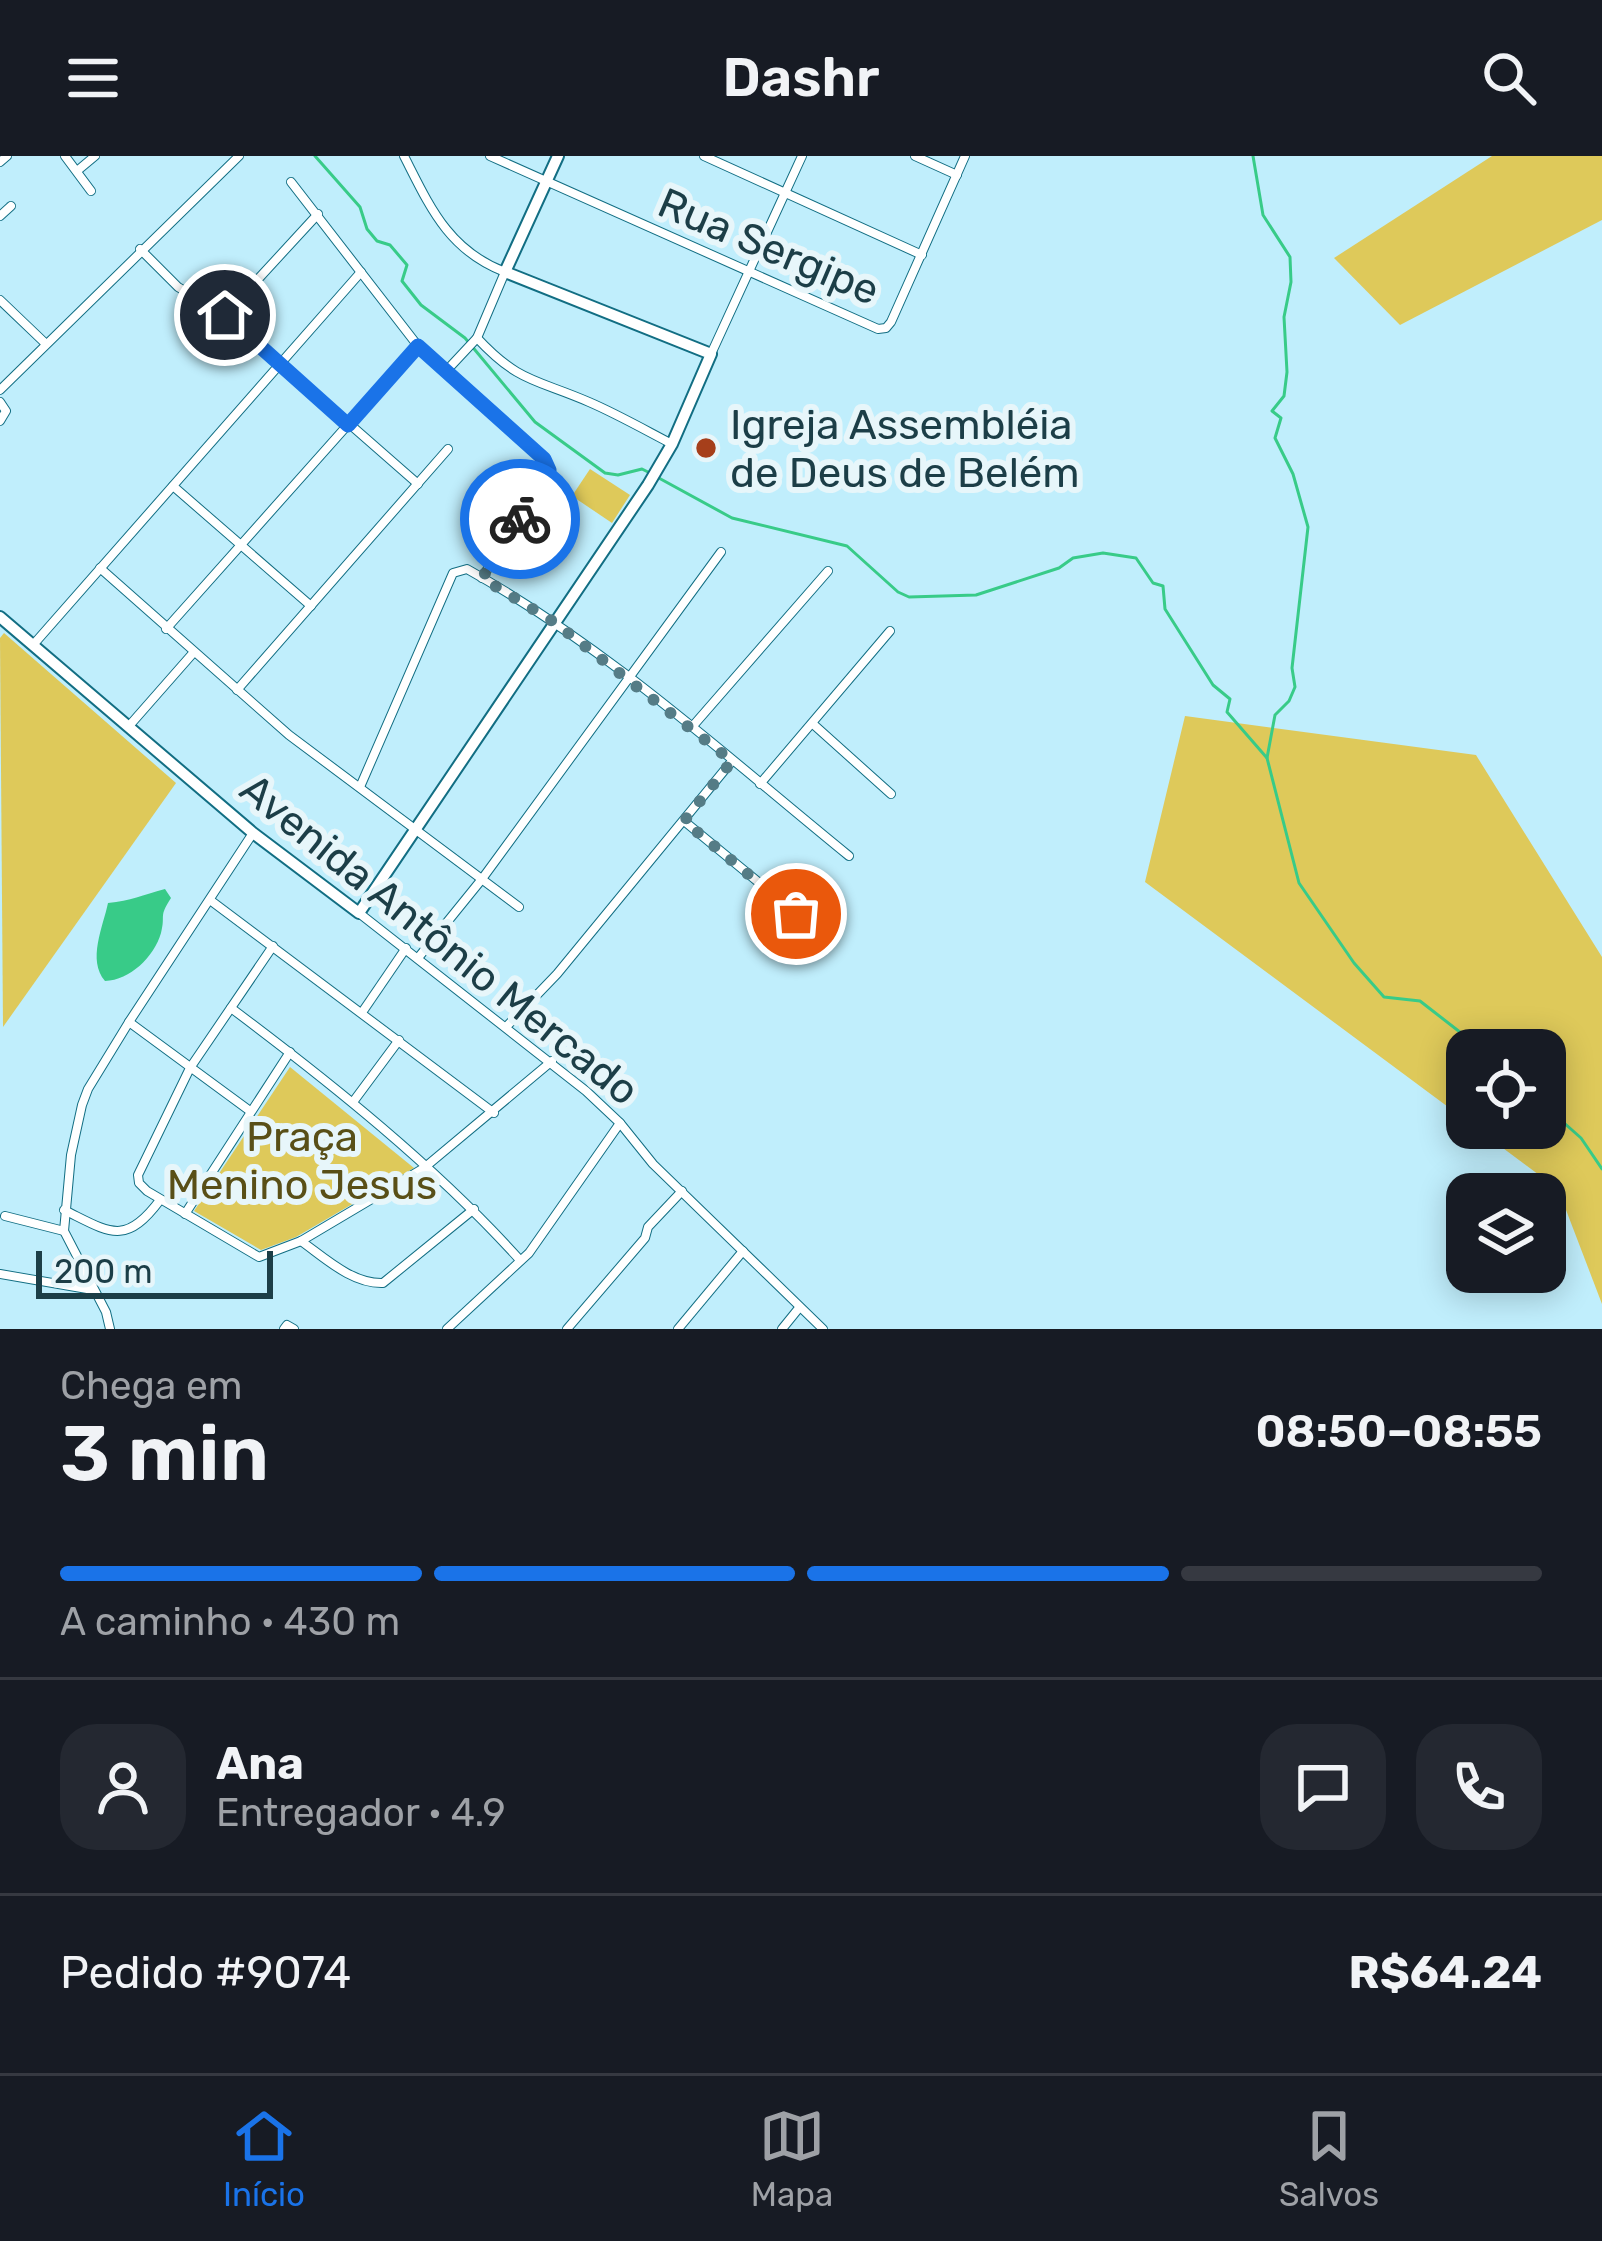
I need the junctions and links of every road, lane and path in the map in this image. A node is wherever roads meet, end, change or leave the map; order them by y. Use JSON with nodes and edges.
{"nodes":[{"id":1,"x":7,"y":156,"type":"edge"},
{"id":2,"x":65,"y":156,"type":"edge"},
{"id":3,"x":94,"y":156,"type":"edge"},
{"id":4,"x":239,"y":156,"type":"edge"},
{"id":5,"x":404,"y":156,"type":"edge"},
{"id":6,"x":490,"y":156,"type":"edge"},
{"id":7,"x":557,"y":156,"type":"edge"},
{"id":8,"x":704,"y":156,"type":"edge"},
{"id":9,"x":802,"y":156,"type":"edge"},
{"id":10,"x":915,"y":156,"type":"edge"},
{"id":11,"x":965,"y":156,"type":"edge"},
{"id":12,"x":0,"y":162,"type":"edge"},
{"id":13,"x":77,"y":171,"type":"junction"},
{"id":14,"x":957,"y":175,"type":"junction"},
{"id":15,"x":291,"y":182,"type":"dead end"},
{"id":16,"x":546,"y":182,"type":"junction"},
{"id":17,"x":91,"y":191,"type":"dead end"},
{"id":18,"x":786,"y":192,"type":"junction"},
{"id":19,"x":11,"y":206,"type":"dead end"},
{"id":20,"x":318,"y":214,"type":"junction"},
{"id":21,"x":0,"y":216,"type":"edge"},
{"id":22,"x":140,"y":249,"type":"junction"},
{"id":23,"x":922,"y":255,"type":"junction"},
{"id":24,"x":361,"y":272,"type":"junction"},
{"id":25,"x":505,"y":272,"type":"junction"},
{"id":26,"x":750,"y":272,"type":"junction"},
{"id":27,"x":0,"y":300,"type":"edge"},
{"id":28,"x":225,"y":315,"type":"junction"},
{"id":29,"x":474,"y":340,"type":"junction"},
{"id":30,"x":45,"y":343,"type":"junction"},
{"id":31,"x":418,"y":346,"type":"junction"},
{"id":32,"x":460,"y":353,"type":"junction"},
{"id":33,"x":711,"y":354,"type":"junction"},
{"id":34,"x":432,"y":357,"type":"junction"},
{"id":35,"x":280,"y":364,"type":"junction"},
{"id":36,"x":448,"y":369,"type":"junction"},
{"id":37,"x":0,"y":390,"type":"edge"},
{"id":38,"x":0,"y":402,"type":"edge"},
{"id":39,"x":0,"y":421,"type":"edge"},
{"id":40,"x":348,"y":425,"type":"junction"},
{"id":41,"x":672,"y":444,"type":"junction"},
{"id":42,"x":448,"y":449,"type":"dead end"},
{"id":43,"x":418,"y":484,"type":"junction"},
{"id":44,"x":172,"y":486,"type":"junction"},
{"id":45,"x":242,"y":546,"type":"junction"},
{"id":46,"x":721,"y":551,"type":"dead end"},
{"id":47,"x":100,"y":568,"type":"junction"},
{"id":48,"x":828,"y":571,"type":"dead end"},
{"id":49,"x":482,"y":578,"type":"junction"},
{"id":50,"x":311,"y":606,"type":"junction"},
{"id":51,"x":0,"y":617,"type":"edge"},
{"id":52,"x":554,"y":622,"type":"junction"},
{"id":53,"x":166,"y":628,"type":"junction"},
{"id":54,"x":890,"y":631,"type":"dead end"},
{"id":55,"x":33,"y":645,"type":"junction"},
{"id":56,"x":194,"y":652,"type":"junction"},
{"id":57,"x":629,"y":678,"type":"junction"},
{"id":58,"x":237,"y":690,"type":"junction"},
{"id":59,"x":813,"y":724,"type":"junction"},
{"id":60,"x":129,"y":726,"type":"junction"},
{"id":61,"x":692,"y":727,"type":"junction"},
{"id":62,"x":732,"y":761,"type":"junction"},
{"id":63,"x":760,"y":784,"type":"junction"},
{"id":64,"x":360,"y":787,"type":"junction"},
{"id":65,"x":892,"y":794,"type":"dead end"},
{"id":66,"x":684,"y":821,"type":"junction"},
{"id":67,"x":416,"y":830,"type":"junction"},
{"id":68,"x":254,"y":833,"type":"junction"},
{"id":69,"x":849,"y":856,"type":"dead end"},
{"id":70,"x":482,"y":879,"type":"junction"},
{"id":71,"x":211,"y":900,"type":"junction"},
{"id":72,"x":519,"y":907,"type":"dead end"},
{"id":73,"x":359,"y":914,"type":"junction"},
{"id":74,"x":796,"y":914,"type":"dead end"},
{"id":75,"x":273,"y":946,"type":"junction"},
{"id":76,"x":406,"y":948,"type":"junction"},
{"id":77,"x":418,"y":958,"type":"junction"},
{"id":78,"x":231,"y":1008,"type":"junction"},
{"id":79,"x":362,"y":1012,"type":"junction"},
{"id":80,"x":129,"y":1022,"type":"junction"},
{"id":81,"x":506,"y":1026,"type":"junction"},
{"id":82,"x":399,"y":1040,"type":"junction"},
{"id":83,"x":290,"y":1052,"type":"junction"},
{"id":84,"x":552,"y":1061,"type":"junction"},
{"id":85,"x":190,"y":1068,"type":"junction"},
{"id":86,"x":353,"y":1102,"type":"junction"},
{"id":87,"x":250,"y":1111,"type":"junction"},
{"id":88,"x":494,"y":1113,"type":"junction"},
{"id":89,"x":620,"y":1123,"type":"junction"},
{"id":90,"x":424,"y":1168,"type":"junction"},
{"id":91,"x":682,"y":1192,"type":"junction"},
{"id":92,"x":160,"y":1200,"type":"junction"},
{"id":93,"x":474,"y":1209,"type":"junction"},
{"id":94,"x":64,"y":1210,"type":"junction"},
{"id":95,"x":185,"y":1214,"type":"junction"},
{"id":96,"x":5,"y":1216,"type":"dead end"},
{"id":97,"x":64,"y":1231,"type":"junction"},
{"id":98,"x":301,"y":1241,"type":"junction"},
{"id":99,"x":743,"y":1251,"type":"junction"},
{"id":100,"x":519,"y":1259,"type":"junction"},
{"id":101,"x":0,"y":1274,"type":"edge"},
{"id":102,"x":94,"y":1290,"type":"junction"},
{"id":103,"x":799,"y":1308,"type":"junction"},
{"id":104,"x":110,"y":1329,"type":"edge"},
{"id":105,"x":447,"y":1329,"type":"edge"},
{"id":106,"x":567,"y":1329,"type":"edge"},
{"id":107,"x":678,"y":1329,"type":"edge"},
{"id":108,"x":782,"y":1329,"type":"edge"},
{"id":109,"x":823,"y":1329,"type":"edge"}],
"edges":[{"from":1,"to":12,"type":"street"},
{"from":2,"to":13,"type":"street"},
{"from":3,"to":13,"type":"street"},
{"from":4,"to":22,"type":"street"},
{"from":5,"to":25,"type":"street"},
{"from":6,"to":16,"type":"street","name":"Rua Sergipe"},
{"from":7,"to":16,"type":"street"},
{"from":8,"to":18,"type":"street"},
{"from":9,"to":18,"type":"street"},
{"from":10,"to":14,"type":"street"},
{"from":11,"to":14,"type":"street"},
{"from":13,"to":17,"type":"street"},
{"from":14,"to":23,"type":"street"},
{"from":15,"to":20,"type":"street"},
{"from":16,"to":25,"type":"street"},
{"from":16,"to":26,"type":"street","name":"Rua Sergipe"},
{"from":18,"to":23,"type":"street"},
{"from":18,"to":26,"type":"street"},
{"from":19,"to":21,"type":"street"},
{"from":20,"to":24,"type":"street"},
{"from":20,"to":28,"type":"street"},
{"from":22,"to":28,"type":"street"},
{"from":22,"to":30,"type":"street"},
{"from":23,"to":26,"type":"street","name":"Rua Sergipe"},
{"from":24,"to":31,"type":"street"},
{"from":24,"to":35,"type":"street"},
{"from":25,"to":29,"type":"street"},
{"from":25,"to":33,"type":"street"},
{"from":26,"to":33,"type":"street"},
{"from":27,"to":30,"type":"street"},
{"from":28,"to":35,"type":"street"},
{"from":29,"to":32,"type":"street"},
{"from":29,"to":41,"type":"street"},
{"from":30,"to":37,"type":"street"},
{"from":31,"to":34,"type":"street"},
{"from":31,"to":40,"type":"street"},
{"from":32,"to":34,"type":"street"},
{"from":32,"to":36,"type":"street"},
{"from":33,"to":41,"type":"street"},
{"from":34,"to":36,"type":"street"},
{"from":35,"to":40,"type":"street"},
{"from":35,"to":44,"type":"street"},
{"from":36,"to":49,"type":"street"},
{"from":38,"to":39,"type":"street"},
{"from":40,"to":43,"type":"street"},
{"from":40,"to":45,"type":"street"},
{"from":41,"to":52,"type":"street"},
{"from":42,"to":43,"type":"street"},
{"from":43,"to":50,"type":"street"},
{"from":44,"to":45,"type":"street"},
{"from":44,"to":47,"type":"street"},
{"from":45,"to":50,"type":"street"},
{"from":45,"to":53,"type":"street"},
{"from":46,"to":57,"type":"street"},
{"from":47,"to":53,"type":"street"},
{"from":47,"to":55,"type":"street"},
{"from":48,"to":61,"type":"street"},
{"from":49,"to":52,"type":"street"},
{"from":49,"to":64,"type":"street"},
{"from":50,"to":58,"type":"street"},
{"from":51,"to":55,"type":"street","name":"Avenida Antônio Mercado"},
{"from":52,"to":57,"type":"street"},
{"from":52,"to":67,"type":"street"},
{"from":53,"to":56,"type":"street"},
{"from":54,"to":59,"type":"street"},
{"from":55,"to":60,"type":"street","name":"Avenida Antônio Mercado"},
{"from":56,"to":58,"type":"street"},
{"from":56,"to":60,"type":"street"},
{"from":57,"to":61,"type":"street"},
{"from":57,"to":70,"type":"street"},
{"from":58,"to":64,"type":"street"},
{"from":59,"to":63,"type":"street"},
{"from":59,"to":65,"type":"street"},
{"from":60,"to":68,"type":"street","name":"Avenida Antônio Mercado"},
{"from":61,"to":62,"type":"street"},
{"from":62,"to":63,"type":"street"},
{"from":62,"to":66,"type":"street"},
{"from":63,"to":69,"type":"street"},
{"from":64,"to":67,"type":"street"},
{"from":66,"to":74,"type":"street"},
{"from":66,"to":81,"type":"street"},
{"from":67,"to":70,"type":"street"},
{"from":67,"to":73,"type":"street"},
{"from":68,"to":71,"type":"street"},
{"from":68,"to":73,"type":"street","name":"Avenida Antônio Mercado"},
{"from":70,"to":72,"type":"street"},
{"from":70,"to":77,"type":"street"},
{"from":71,"to":75,"type":"street"},
{"from":71,"to":80,"type":"street"},
{"from":73,"to":76,"type":"street","name":"Avenida Antônio Mercado"},
{"from":75,"to":78,"type":"street"},
{"from":75,"to":79,"type":"street"},
{"from":76,"to":77,"type":"street","name":"Avenida Antônio Mercado"},
{"from":76,"to":79,"type":"street"},
{"from":77,"to":81,"type":"street","name":"Avenida Antônio Mercado"},
{"from":78,"to":83,"type":"street"},
{"from":78,"to":85,"type":"street"},
{"from":79,"to":82,"type":"street"},
{"from":80,"to":85,"type":"street"},
{"from":80,"to":94,"type":"street"},
{"from":81,"to":84,"type":"street","name":"Avenida Antônio Mercado"},
{"from":82,"to":86,"type":"street"},
{"from":82,"to":88,"type":"street"},
{"from":83,"to":86,"type":"street"},
{"from":83,"to":87,"type":"street"},
{"from":84,"to":88,"type":"street"},
{"from":84,"to":89,"type":"street","name":"Avenida Antônio Mercado"},
{"from":85,"to":87,"type":"street"},
{"from":85,"to":92,"type":"street"},
{"from":86,"to":90,"type":"street"},
{"from":87,"to":95,"type":"street"},
{"from":88,"to":90,"type":"street"},
{"from":89,"to":91,"type":"street","name":"Avenida Antônio Mercado"},
{"from":89,"to":100,"type":"street"},
{"from":90,"to":93,"type":"street"},
{"from":90,"to":98,"type":"street"},
{"from":91,"to":99,"type":"street","name":"Avenida Antônio Mercado"},
{"from":91,"to":106,"type":"street"},
{"from":92,"to":94,"type":"street"},
{"from":92,"to":95,"type":"street"},
{"from":93,"to":98,"type":"street"},
{"from":93,"to":100,"type":"street"},
{"from":94,"to":97,"type":"street"},
{"from":95,"to":98,"type":"street"},
{"from":96,"to":97,"type":"street"},
{"from":97,"to":102,"type":"street"},
{"from":99,"to":103,"type":"street","name":"Avenida Antônio Mercado"},
{"from":99,"to":107,"type":"street"},
{"from":100,"to":105,"type":"street"},
{"from":101,"to":102,"type":"street"},
{"from":102,"to":104,"type":"street"},
{"from":103,"to":108,"type":"street"},
{"from":103,"to":109,"type":"street","name":"Avenida Antônio Mercado"}]}
